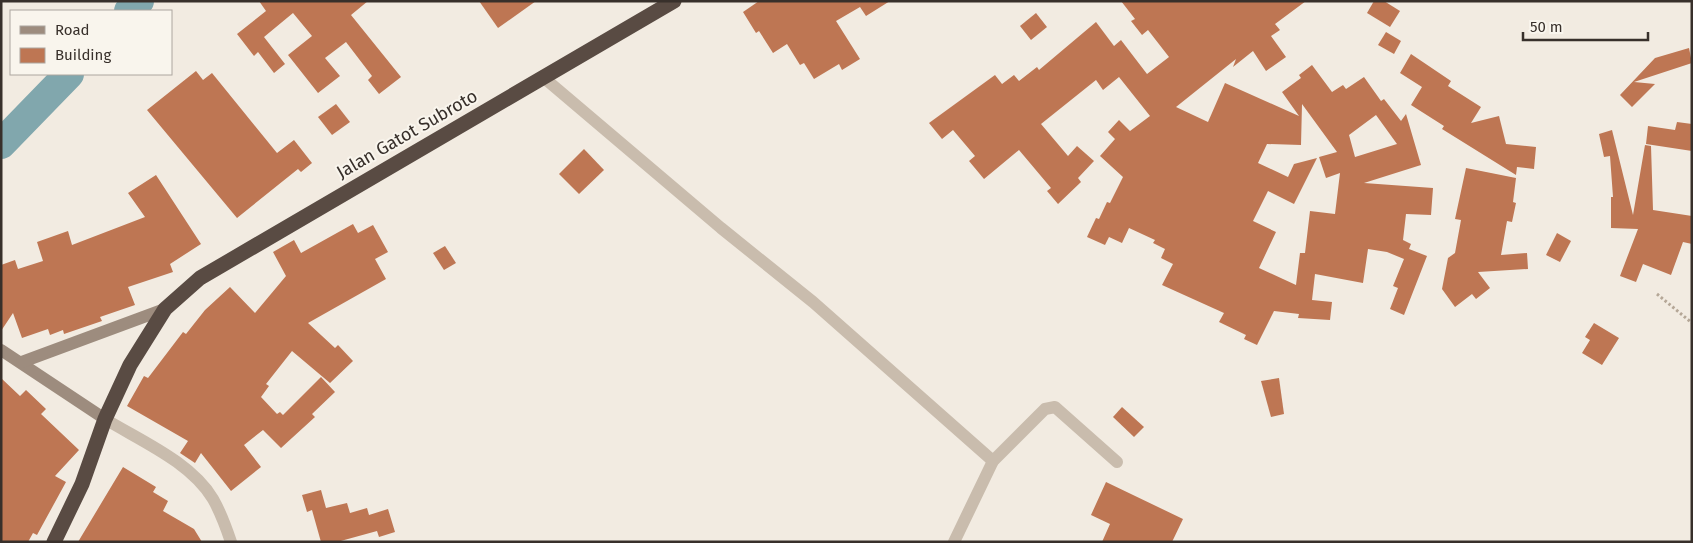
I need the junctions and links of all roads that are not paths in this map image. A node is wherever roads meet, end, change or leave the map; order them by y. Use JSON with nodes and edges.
{"nodes":[{"id":1,"x":674,"y":1,"type":"edge"},
{"id":2,"x":543,"y":77,"type":"junction"},
{"id":3,"x":165,"y":309,"type":"junction"},
{"id":4,"x":1,"y":350,"type":"edge"},
{"id":5,"x":22,"y":362,"type":"junction"},
{"id":6,"x":106,"y":420,"type":"junction"},
{"id":7,"x":993,"y":461,"type":"junction"},
{"id":8,"x":1118,"y":462,"type":"dead end"},
{"id":9,"x":54,"y":542,"type":"edge"},
{"id":10,"x":231,"y":542,"type":"edge"},
{"id":11,"x":954,"y":542,"type":"edge"}],
"edges":[{"from":1,"to":2,"type":"highway","name":"Jalan Gatot Subroto"},
{"from":2,"to":3,"type":"highway","name":"Jalan Gatot Subroto"},
{"from":2,"to":7,"type":"street"},
{"from":3,"to":5,"type":"street"},
{"from":3,"to":6,"type":"highway","name":"Jalan Gatot Subroto"},
{"from":4,"to":5,"type":"street"},
{"from":5,"to":6,"type":"street"},
{"from":6,"to":9,"type":"highway","name":"Jalan Gatot Subroto"},
{"from":6,"to":10,"type":"street"},
{"from":7,"to":8,"type":"street"},
{"from":7,"to":11,"type":"street"}]}
